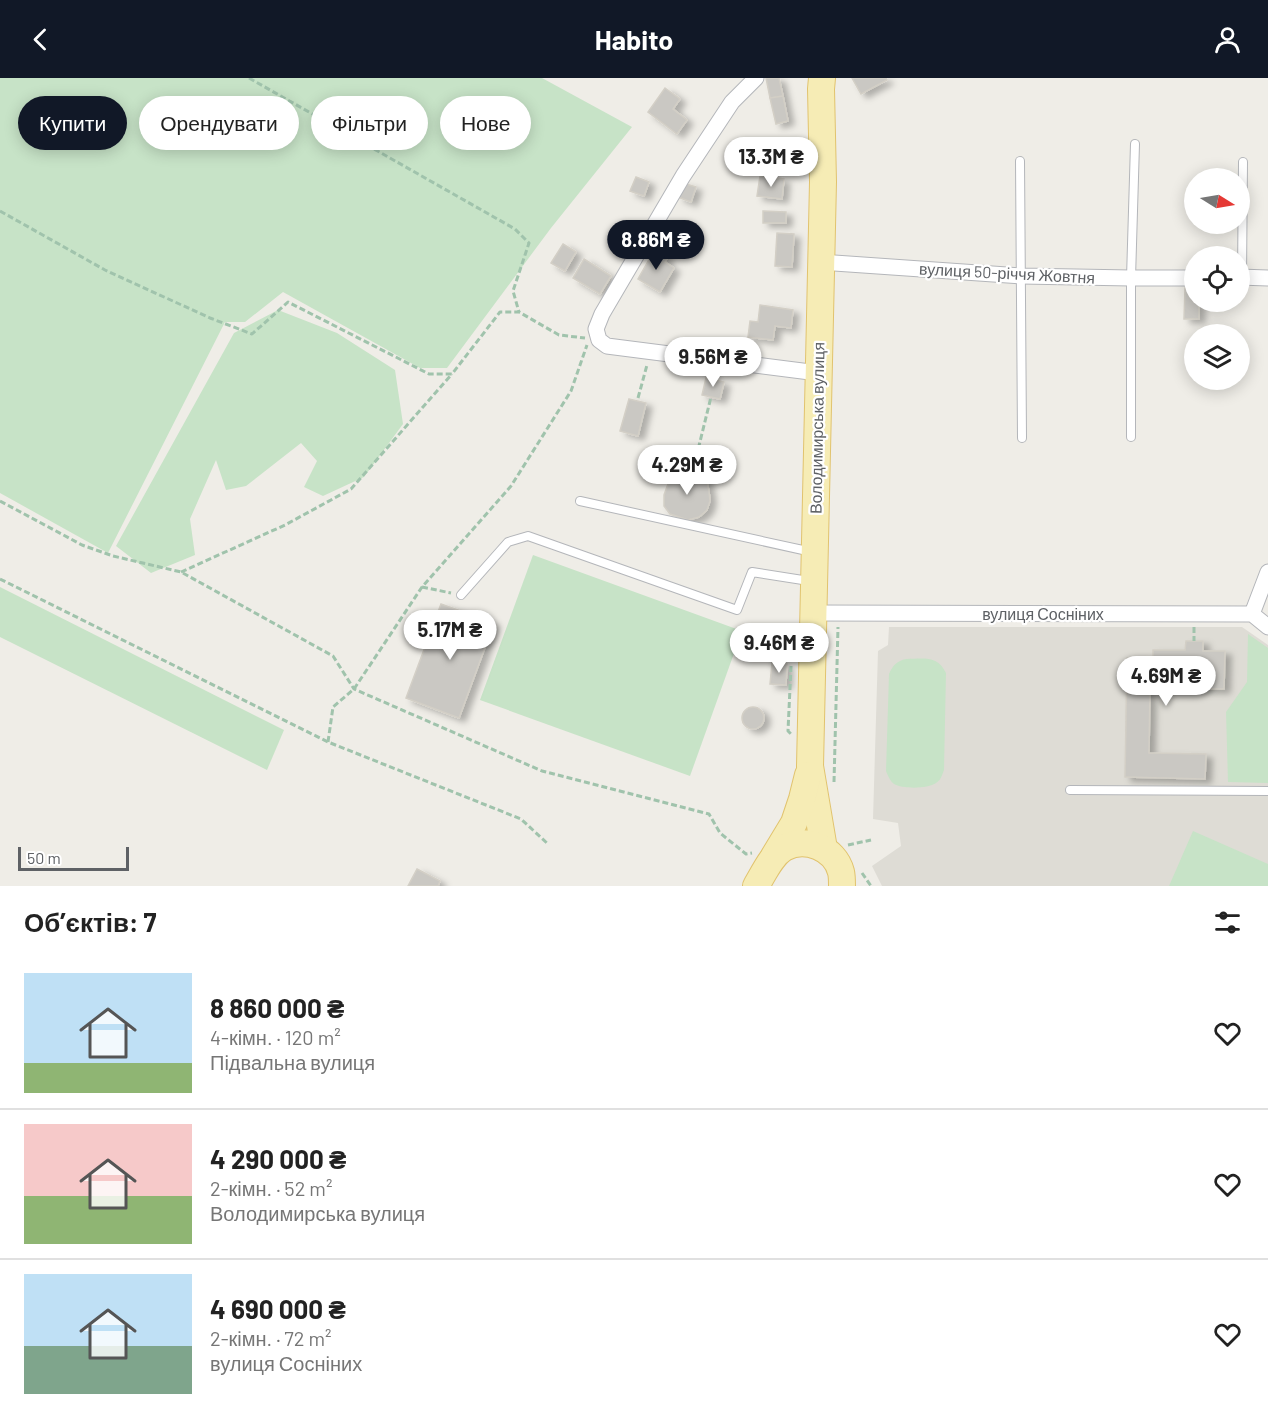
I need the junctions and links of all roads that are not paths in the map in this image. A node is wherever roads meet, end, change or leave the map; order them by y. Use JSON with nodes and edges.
{"nodes":[{"id":1,"x":756,"y":78,"type":"edge"},
{"id":2,"x":821,"y":84,"type":"edge"},
{"id":3,"x":1135,"y":144,"type":"dead end"},
{"id":4,"x":1020,"y":161,"type":"dead end"},
{"id":5,"x":1243,"y":162,"type":"dead end"},
{"id":6,"x":1242,"y":246,"type":"edge"},
{"id":7,"x":820,"y":262,"type":"junction"},
{"id":8,"x":1021,"y":276,"type":"junction"},
{"id":9,"x":1184,"y":278,"type":"edge"},
{"id":10,"x":1250,"y":278,"type":"edge"},
{"id":11,"x":1131,"y":279,"type":"junction"},
{"id":12,"x":1268,"y":279,"type":"edge"},
{"id":13,"x":818,"y":373,"type":"junction"},
{"id":14,"x":1131,"y":437,"type":"dead end"},
{"id":15,"x":1022,"y":438,"type":"dead end"},
{"id":16,"x":579,"y":501,"type":"dead end"},
{"id":17,"x":814,"y":552,"type":"junction"},
{"id":18,"x":1268,"y":572,"type":"edge"},
{"id":19,"x":814,"y":582,"type":"junction"},
{"id":20,"x":461,"y":596,"type":"road end"},
{"id":21,"x":813,"y":613,"type":"junction"},
{"id":22,"x":1252,"y":614,"type":"junction"},
{"id":23,"x":1268,"y":627,"type":"edge"},
{"id":24,"x":810,"y":766,"type":"junction"},
{"id":25,"x":1070,"y":790,"type":"dead end"},
{"id":26,"x":1268,"y":791,"type":"edge"},
{"id":27,"x":824,"y":849,"type":"junction"},
{"id":28,"x":762,"y":870,"type":"edge"},
{"id":29,"x":851,"y":879,"type":"edge"}],
"edges":[{"from":1,"to":13,"type":"street"},
{"from":2,"to":7,"type":"main road","name":"Володимирська вулиця"},
{"from":3,"to":11,"type":"lane"},
{"from":4,"to":8,"type":"lane"},
{"from":5,"to":6,"type":"lane"},
{"from":7,"to":8,"type":"street","name":"вулиця 50-річчя Жовтня"},
{"from":7,"to":13,"type":"main road","name":"Володимирська вулиця"},
{"from":8,"to":11,"type":"street","name":"вулиця 50-річчя Жовтня"},
{"from":8,"to":15,"type":"lane"},
{"from":9,"to":11,"type":"street","name":"вулиця 50-річчя Жовтня"},
{"from":10,"to":12,"type":"street"},
{"from":11,"to":14,"type":"lane"},
{"from":13,"to":17,"type":"main road","name":"Володимирська вулиця"},
{"from":16,"to":17,"type":"lane"},
{"from":17,"to":19,"type":"main road","name":"Володимирська вулиця"},
{"from":18,"to":22,"type":"street"},
{"from":19,"to":20,"type":"lane"},
{"from":19,"to":21,"type":"main road","name":"Володимирська вулиця"},
{"from":21,"to":22,"type":"street","name":"вулиця Сосніних"},
{"from":21,"to":24,"type":"main road","name":"Володимирська вулиця"},
{"from":22,"to":23,"type":"street"},
{"from":24,"to":27,"type":"main road","name":"Володимирська вулиця"},
{"from":24,"to":28,"type":"main road","name":"Володимирська вулиця"},
{"from":25,"to":26,"type":"lane"},
{"from":27,"to":28,"type":"main road"},
{"from":27,"to":29,"type":"main road"}]}
